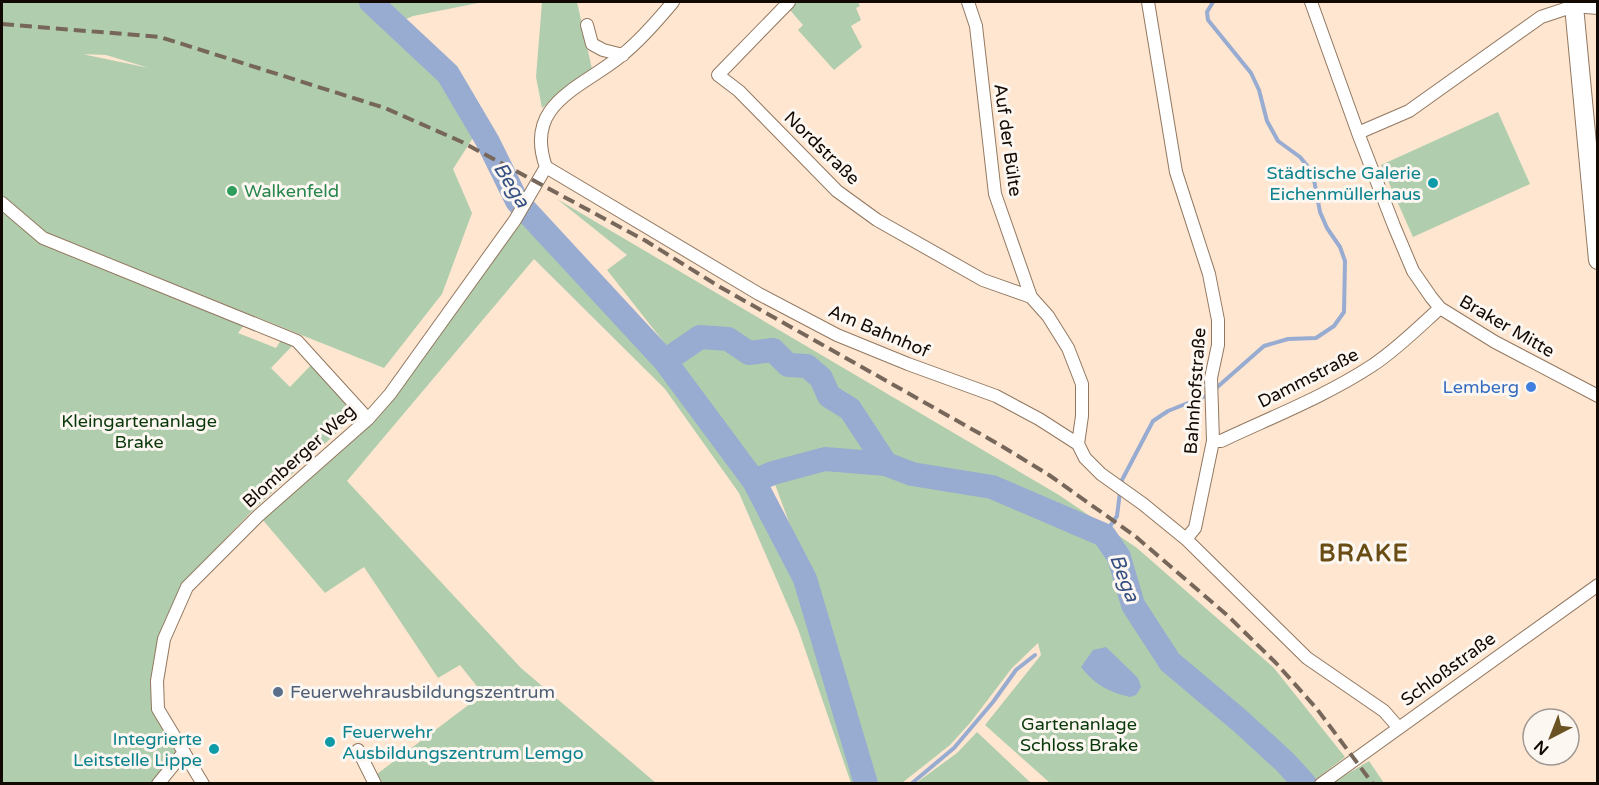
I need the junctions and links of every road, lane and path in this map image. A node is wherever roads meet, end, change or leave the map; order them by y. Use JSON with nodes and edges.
{"nodes":[{"id":1,"x":673,"y":2,"type":"edge"},
{"id":2,"x":789,"y":2,"type":"edge"},
{"id":3,"x":968,"y":2,"type":"edge"},
{"id":4,"x":1148,"y":2,"type":"edge"},
{"id":5,"x":1311,"y":2,"type":"edge"},
{"id":6,"x":1574,"y":4,"type":"edge"},
{"id":7,"x":1598,"y":8,"type":"edge"},
{"id":8,"x":587,"y":25,"type":"dead end"},
{"id":9,"x":623,"y":55,"type":"junction"},
{"id":10,"x":1358,"y":133,"type":"junction"},
{"id":11,"x":546,"y":167,"type":"junction"},
{"id":12,"x":2,"y":204,"type":"edge"},
{"id":13,"x":1598,"y":260,"type":"edge"},
{"id":14,"x":1031,"y":297,"type":"junction"},
{"id":15,"x":1440,"y":308,"type":"junction"},
{"id":16,"x":1598,"y":396,"type":"edge"},
{"id":17,"x":368,"y":419,"type":"junction"},
{"id":18,"x":1213,"y":441,"type":"junction"},
{"id":19,"x":1078,"y":444,"type":"junction"},
{"id":20,"x":1186,"y":539,"type":"junction"},
{"id":21,"x":1598,"y":585,"type":"edge"},
{"id":22,"x":1398,"y":727,"type":"junction"},
{"id":23,"x":358,"y":750,"type":"dead end"},
{"id":24,"x":184,"y":752,"type":"junction"},
{"id":25,"x":1326,"y":780,"type":"edge"},
{"id":26,"x":158,"y":783,"type":"edge"},
{"id":27,"x":203,"y":783,"type":"edge"},
{"id":28,"x":375,"y":783,"type":"edge"}],
"edges":[{"from":1,"to":9,"type":"street"},
{"from":2,"to":14,"type":"street","name":"Nordstraße"},
{"from":3,"to":14,"type":"street","name":"Auf der Bülte"},
{"from":4,"to":18,"type":"street","name":"Bahnhofstraße"},
{"from":5,"to":10,"type":"street","name":"Braker Mitte"},
{"from":6,"to":7,"type":"street"},
{"from":6,"to":10,"type":"street"},
{"from":6,"to":13,"type":"main road"},
{"from":8,"to":9,"type":"street"},
{"from":9,"to":11,"type":"street"},
{"from":10,"to":15,"type":"street","name":"Braker Mitte"},
{"from":11,"to":17,"type":"street","name":"Blomberger Weg"},
{"from":11,"to":19,"type":"street","name":"Am Bahnhof"},
{"from":12,"to":17,"type":"street"},
{"from":14,"to":19,"type":"street","name":"Auf der Bülte"},
{"from":15,"to":16,"type":"street","name":"Braker Mitte"},
{"from":15,"to":18,"type":"street","name":"Dammstraße"},
{"from":17,"to":24,"type":"street","name":"Blomberger Weg"},
{"from":18,"to":20,"type":"street","name":"Bahnhofstraße"},
{"from":19,"to":20,"type":"street","name":"Am Bahnhof"},
{"from":20,"to":22,"type":"street"},
{"from":21,"to":22,"type":"street","name":"Schloßstraße"},
{"from":22,"to":25,"type":"street","name":"Schloßstraße"},
{"from":23,"to":28,"type":"street"},
{"from":24,"to":26,"type":"street"},
{"from":24,"to":27,"type":"street","name":"Blomberger Weg"}]}
